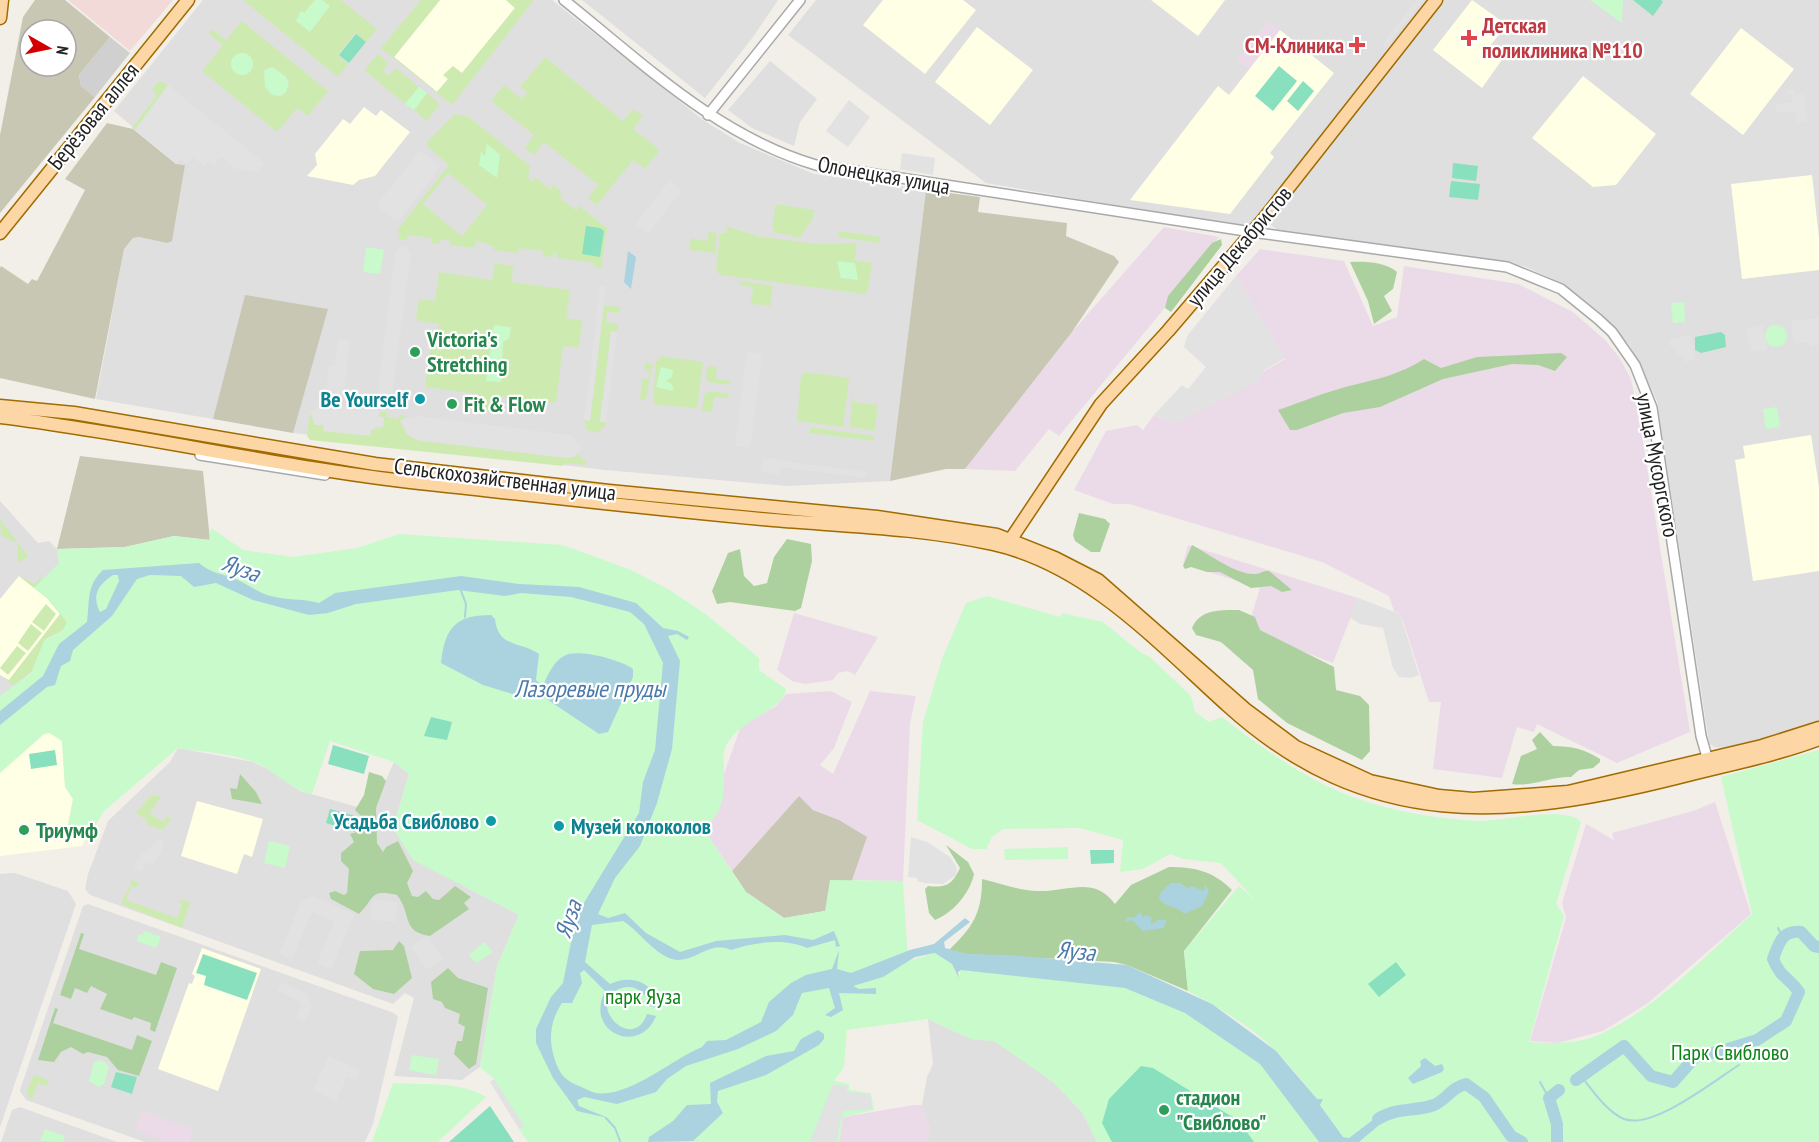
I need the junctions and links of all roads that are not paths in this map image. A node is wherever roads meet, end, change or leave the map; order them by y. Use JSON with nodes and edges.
{"nodes":[{"id":1,"x":2,"y":0,"type":"edge"},
{"id":2,"x":188,"y":0,"type":"edge"},
{"id":3,"x":564,"y":0,"type":"edge"},
{"id":4,"x":800,"y":0,"type":"edge"},
{"id":5,"x":1436,"y":0,"type":"edge"},
{"id":6,"x":0,"y":18,"type":"edge"},
{"id":7,"x":708,"y":115,"type":"junction"},
{"id":8,"x":3,"y":228,"type":"edge"},
{"id":9,"x":1252,"y":232,"type":"junction"},
{"id":10,"x":0,"y":406,"type":"edge"},
{"id":11,"x":0,"y":417,"type":"edge"},
{"id":12,"x":1008,"y":544,"type":"junction"},
{"id":13,"x":1819,"y":728,"type":"edge"},
{"id":14,"x":1819,"y":739,"type":"edge"},
{"id":15,"x":1709,"y":764,"type":"junction"}],
"edges":[{"from":1,"to":6,"type":"main road"},
{"from":2,"to":8,"type":"main road","name":"Берёзовая аллея"},
{"from":3,"to":7,"type":"street","name":"Олонецкая улица"},
{"from":4,"to":7,"type":"street"},
{"from":5,"to":9,"type":"main road","name":"улица Декабристов"},
{"from":7,"to":9,"type":"street","name":"Олонецкая улица"},
{"from":9,"to":12,"type":"main road","name":"улица Декабристов"},
{"from":9,"to":15,"type":"street","name":"улица Мусоргского"},
{"from":10,"to":12,"type":"main road","name":"Сельскохозяйственная улица"},
{"from":11,"to":12,"type":"main road","name":"Сельскохозяйственная улица"},
{"from":12,"to":15,"type":"main road"},
{"from":13,"to":15,"type":"main road"},
{"from":14,"to":15,"type":"main road"}]}
